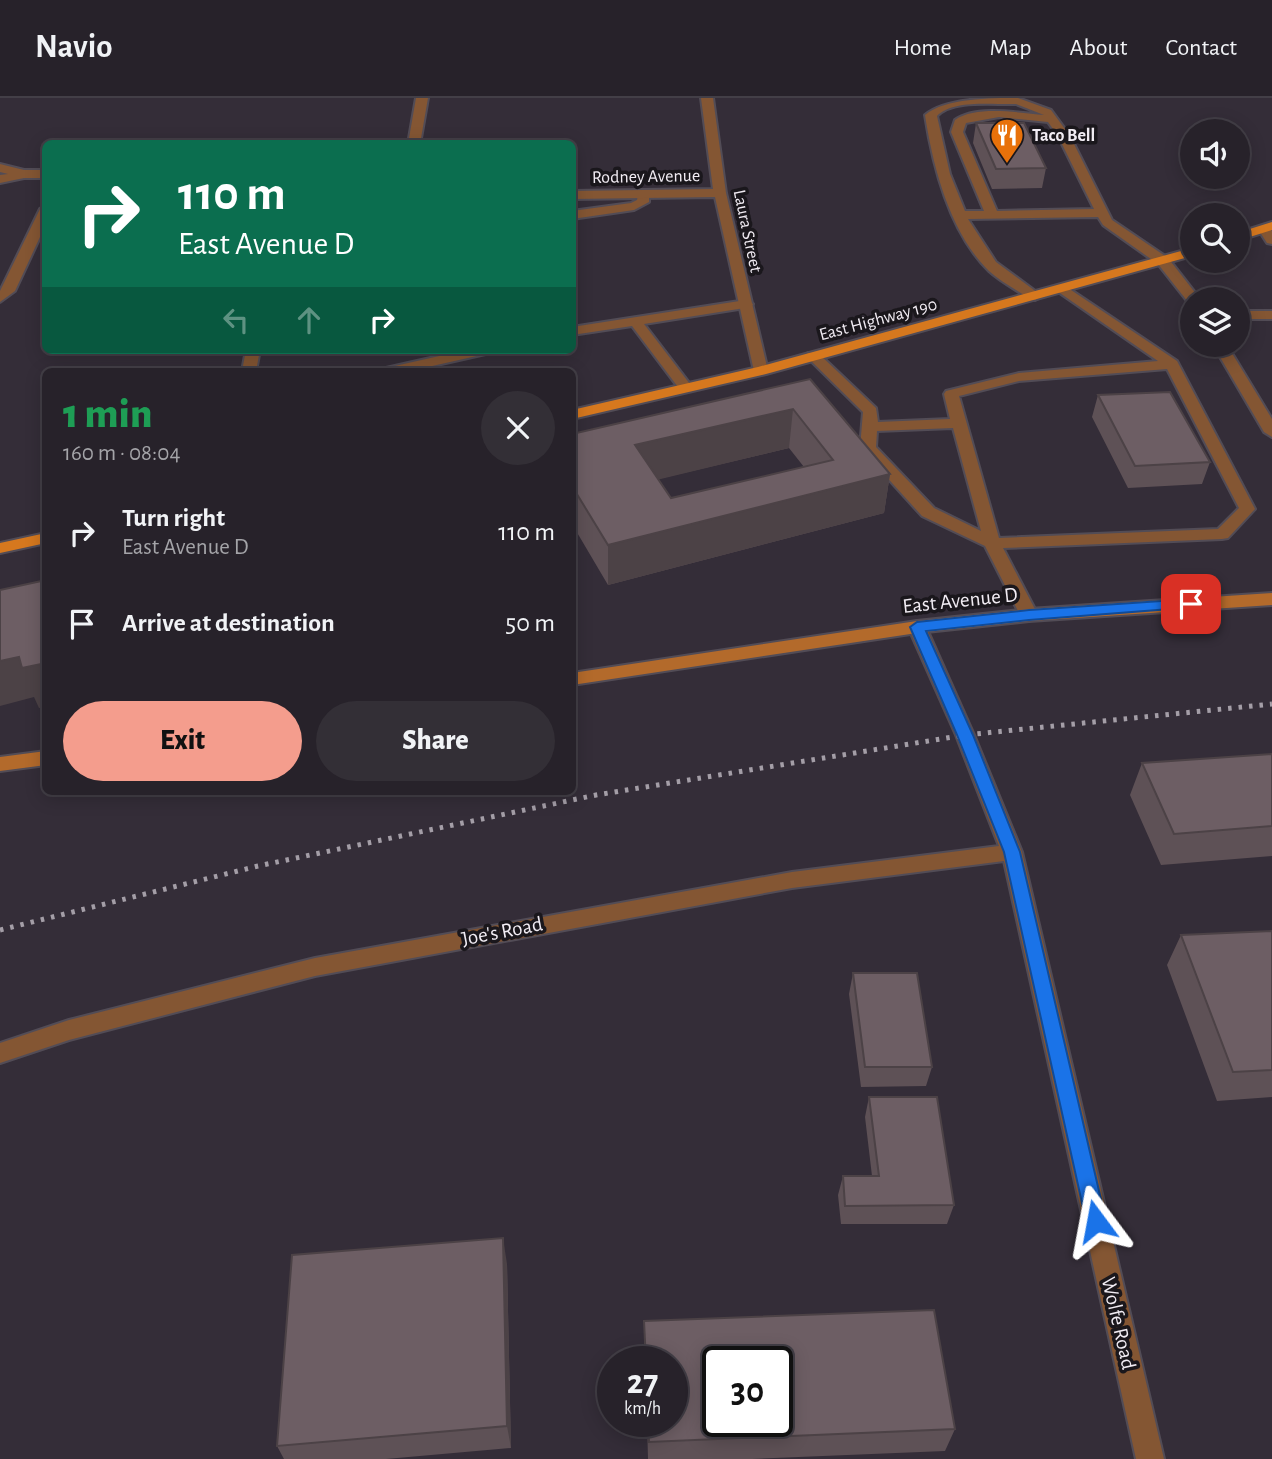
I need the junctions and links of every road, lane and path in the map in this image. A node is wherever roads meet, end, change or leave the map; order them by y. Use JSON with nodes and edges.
{"nodes":[{"id":1,"x":422,"y":98,"type":"edge"},
{"id":2,"x":707,"y":98,"type":"edge"},
{"id":3,"x":1053,"y":120,"type":"junction"},
{"id":4,"x":415,"y":140,"type":"edge"},
{"id":5,"x":0,"y":168,"type":"edge"},
{"id":6,"x":24,"y":174,"type":"junction"},
{"id":7,"x":42,"y":174,"type":"edge"},
{"id":8,"x":0,"y":178,"type":"edge"},
{"id":9,"x":720,"y":193,"type":"junction"},
{"id":10,"x":643,"y":194,"type":"junction"},
{"id":11,"x":576,"y":195,"type":"edge"},
{"id":12,"x":1103,"y":213,"type":"junction"},
{"id":13,"x":576,"y":214,"type":"edge"},
{"id":14,"x":992,"y":214,"type":"junction"},
{"id":15,"x":961,"y":215,"type":"junction"},
{"id":16,"x":42,"y":218,"type":"edge"},
{"id":17,"x":1270,"y":232,"type":"edge"},
{"id":18,"x":1250,"y":235,"type":"edge"},
{"id":19,"x":1180,"y":256,"type":"edge"},
{"id":20,"x":1163,"y":261,"type":"junction"},
{"id":21,"x":1184,"y":287,"type":"edge"},
{"id":22,"x":1062,"y":288,"type":"junction"},
{"id":23,"x":1035,"y":296,"type":"junction"},
{"id":24,"x":0,"y":298,"type":"edge"},
{"id":25,"x":746,"y":304,"type":"junction"},
{"id":26,"x":1250,"y":315,"type":"edge"},
{"id":27,"x":1272,"y":315,"type":"edge"},
{"id":28,"x":635,"y":321,"type":"junction"},
{"id":29,"x":576,"y":330,"type":"edge"},
{"id":30,"x":473,"y":354,"type":"edge"},
{"id":31,"x":813,"y":356,"type":"junction"},
{"id":32,"x":1227,"y":357,"type":"edge"},
{"id":33,"x":1171,"y":364,"type":"junction"},
{"id":34,"x":437,"y":366,"type":"edge"},
{"id":35,"x":419,"y":368,"type":"edge"},
{"id":36,"x":761,"y":371,"type":"junction"},
{"id":37,"x":686,"y":388,"type":"junction"},
{"id":38,"x":576,"y":414,"type":"edge"},
{"id":39,"x":958,"y":423,"type":"junction"},
{"id":40,"x":870,"y":427,"type":"junction"},
{"id":41,"x":1272,"y":432,"type":"edge"},
{"id":42,"x":42,"y":539,"type":"edge"},
{"id":43,"x":992,"y":544,"type":"junction"},
{"id":44,"x":0,"y":548,"type":"edge"},
{"id":45,"x":1272,"y":599,"type":"edge"},
{"id":46,"x":1029,"y":615,"type":"junction"},
{"id":47,"x":917,"y":627,"type":"junction"},
{"id":48,"x":576,"y":678,"type":"edge"},
{"id":49,"x":42,"y":759,"type":"edge"},
{"id":50,"x":0,"y":764,"type":"edge"},
{"id":51,"x":1012,"y":852,"type":"junction"},
{"id":52,"x":0,"y":1053,"type":"edge"},
{"id":53,"x":1150,"y":1459,"type":"edge"}],
"edges":[{"from":1,"to":4,"type":"street"},
{"from":2,"to":9,"type":"street","name":"Laura Street"},
{"from":3,"to":12,"type":"street"},
{"from":3,"to":14,"type":"street"},
{"from":3,"to":15,"type":"street"},
{"from":5,"to":6,"type":"street"},
{"from":6,"to":7,"type":"street"},
{"from":6,"to":8,"type":"street"},
{"from":9,"to":10,"type":"street","name":"Rodney Avenue"},
{"from":9,"to":25,"type":"street","name":"Laura Street"},
{"from":10,"to":11,"type":"street","name":"Rodney Avenue"},
{"from":10,"to":13,"type":"street"},
{"from":12,"to":14,"type":"street"},
{"from":12,"to":20,"type":"street"},
{"from":14,"to":15,"type":"street"},
{"from":15,"to":23,"type":"street"},
{"from":16,"to":24,"type":"street"},
{"from":17,"to":18,"type":"main road"},
{"from":19,"to":20,"type":"main road","name":"East Highway 190"},
{"from":20,"to":21,"type":"street"},
{"from":20,"to":22,"type":"main road","name":"East Highway 190"},
{"from":22,"to":23,"type":"main road","name":"East Highway 190"},
{"from":22,"to":33,"type":"street"},
{"from":23,"to":31,"type":"main road","name":"East Highway 190"},
{"from":25,"to":28,"type":"street"},
{"from":25,"to":36,"type":"street","name":"Laura Street"},
{"from":26,"to":27,"type":"street"},
{"from":28,"to":29,"type":"street"},
{"from":28,"to":37,"type":"street"},
{"from":30,"to":34,"type":"street"},
{"from":31,"to":36,"type":"main road","name":"East Highway 190"},
{"from":31,"to":40,"type":"lane"},
{"from":32,"to":41,"type":"street"},
{"from":33,"to":39,"type":"street"},
{"from":33,"to":43,"type":"street"},
{"from":34,"to":35,"type":"street"},
{"from":36,"to":37,"type":"main road","name":"East Highway 190"},
{"from":37,"to":38,"type":"main road","name":"East Highway 190"},
{"from":39,"to":40,"type":"lane"},
{"from":39,"to":43,"type":"street"},
{"from":40,"to":43,"type":"lane"},
{"from":42,"to":44,"type":"main road"},
{"from":43,"to":46,"type":"street"},
{"from":45,"to":46,"type":"main road","name":"East Avenue D"},
{"from":46,"to":47,"type":"main road","name":"East Avenue D"},
{"from":47,"to":48,"type":"main road","name":"East Avenue D"},
{"from":47,"to":51,"type":"street","name":"Wolfe Road"},
{"from":49,"to":50,"type":"main road"},
{"from":51,"to":52,"type":"street","name":"Joe's Road"},
{"from":51,"to":53,"type":"street","name":"Wolfe Road"}]}
